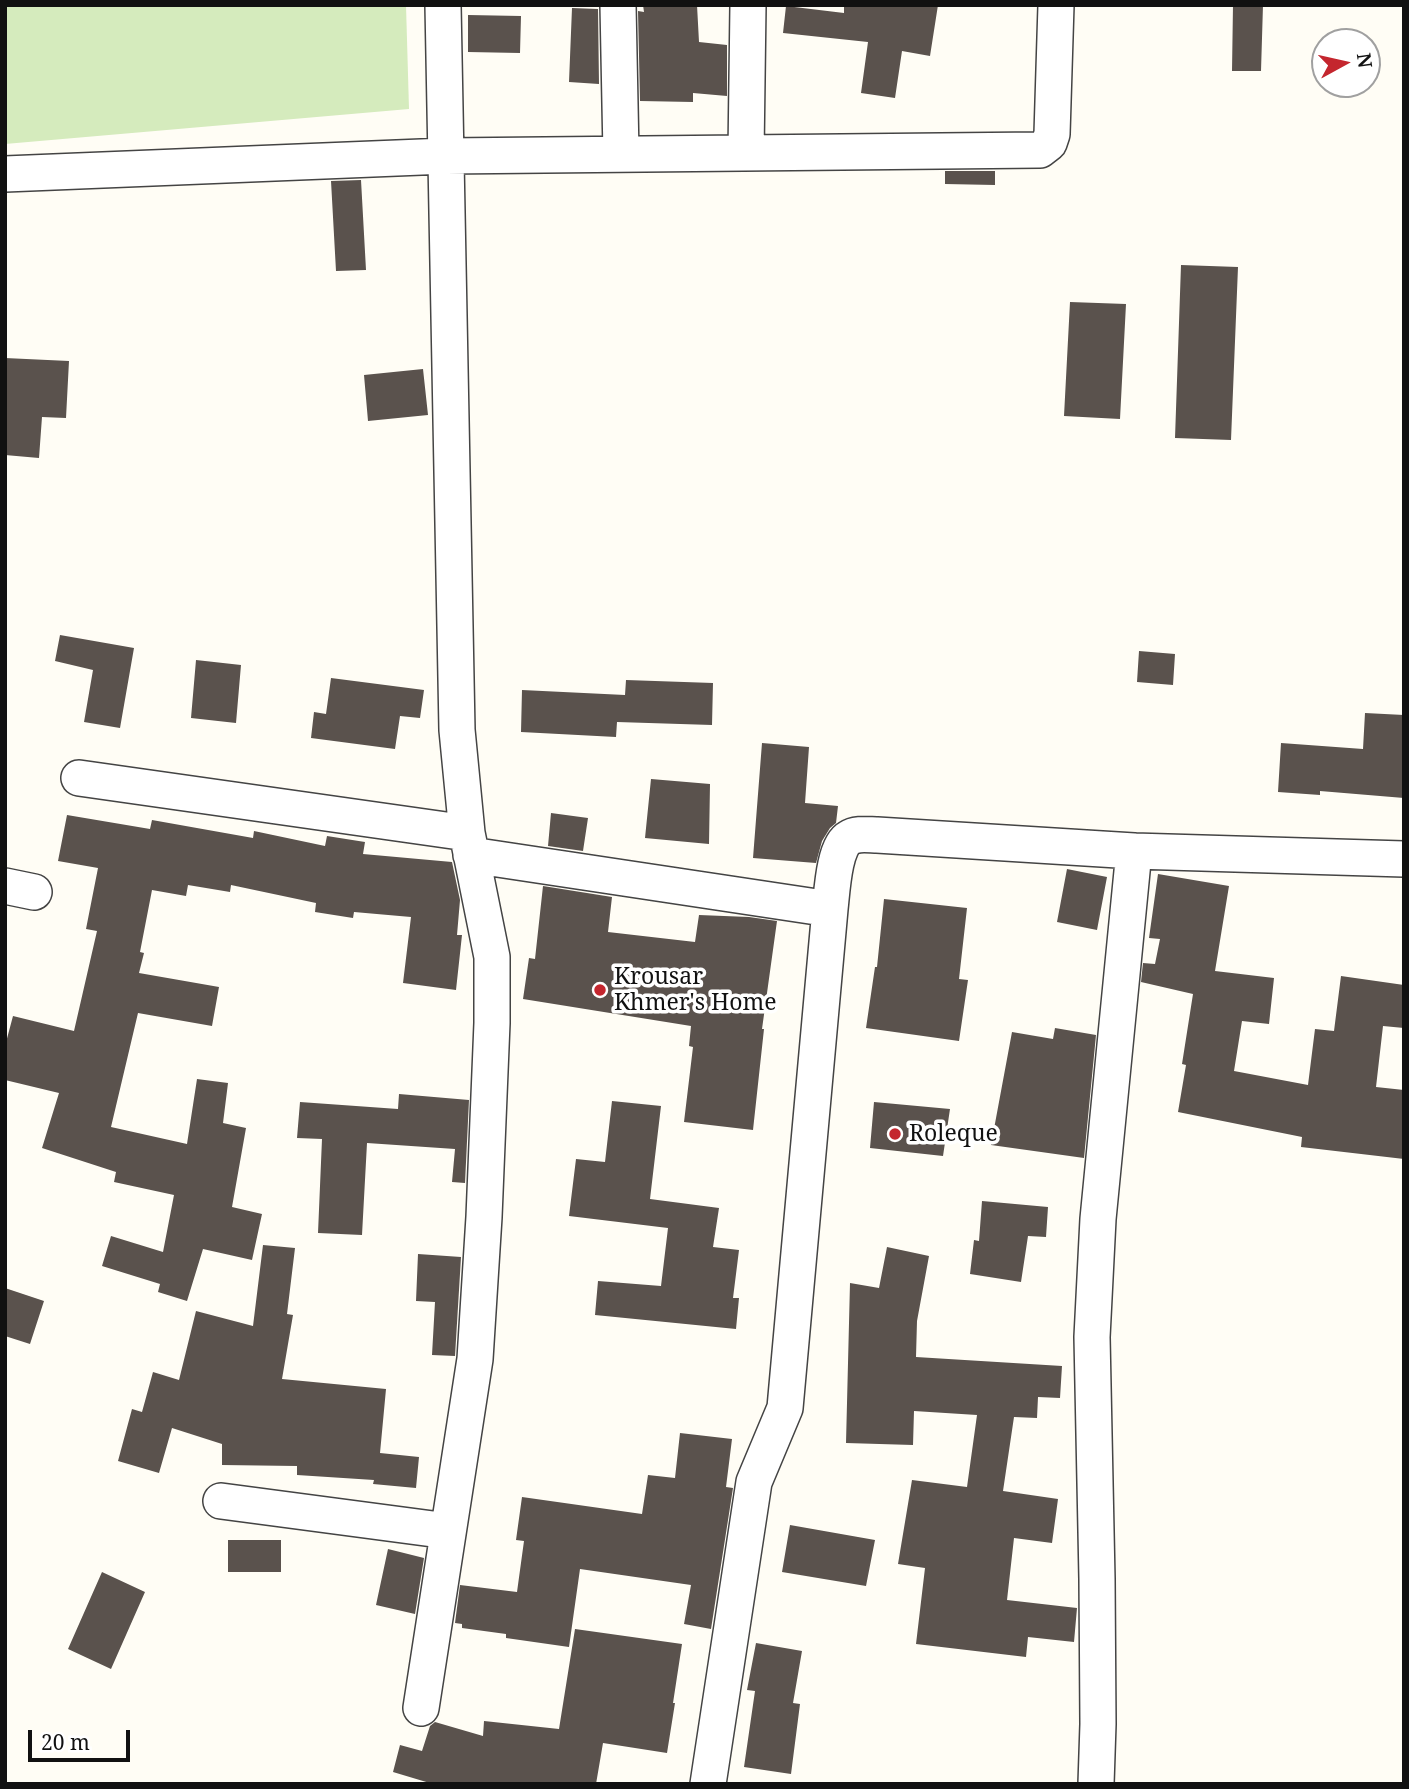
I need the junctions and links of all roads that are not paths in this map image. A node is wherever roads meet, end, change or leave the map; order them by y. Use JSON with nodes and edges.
{"nodes":[{"id":1,"x":443,"y":5,"type":"edge"},
{"id":2,"x":618,"y":5,"type":"edge"},
{"id":3,"x":748,"y":5,"type":"edge"},
{"id":4,"x":1056,"y":5,"type":"edge"},
{"id":5,"x":746,"y":153,"type":"junction"},
{"id":6,"x":621,"y":154,"type":"junction"},
{"id":7,"x":446,"y":156,"type":"junction"},
{"id":8,"x":5,"y":174,"type":"edge"},
{"id":9,"x":79,"y":778,"type":"dead end"},
{"id":10,"x":469,"y":844,"type":"junction"},
{"id":11,"x":1134,"y":851,"type":"junction"},
{"id":12,"x":1404,"y":859,"type":"edge"},
{"id":13,"x":830,"y":909,"type":"junction"},
{"id":14,"x":221,"y":1501,"type":"dead end"},
{"id":15,"x":448,"y":1531,"type":"junction"},
{"id":16,"x":421,"y":1708,"type":"dead end"},
{"id":17,"x":708,"y":1784,"type":"edge"},
{"id":18,"x":1096,"y":1784,"type":"edge"}],
"edges":[{"from":1,"to":7,"type":"street"},
{"from":2,"to":6,"type":"street"},
{"from":3,"to":5,"type":"street"},
{"from":4,"to":5,"type":"street"},
{"from":5,"to":6,"type":"street"},
{"from":6,"to":7,"type":"street"},
{"from":7,"to":8,"type":"street"},
{"from":7,"to":10,"type":"street"},
{"from":9,"to":10,"type":"street"},
{"from":10,"to":13,"type":"street"},
{"from":10,"to":15,"type":"street"},
{"from":11,"to":12,"type":"street"},
{"from":11,"to":13,"type":"street"},
{"from":11,"to":18,"type":"street"},
{"from":13,"to":17,"type":"street"},
{"from":14,"to":15,"type":"street"},
{"from":15,"to":16,"type":"street"}]}
